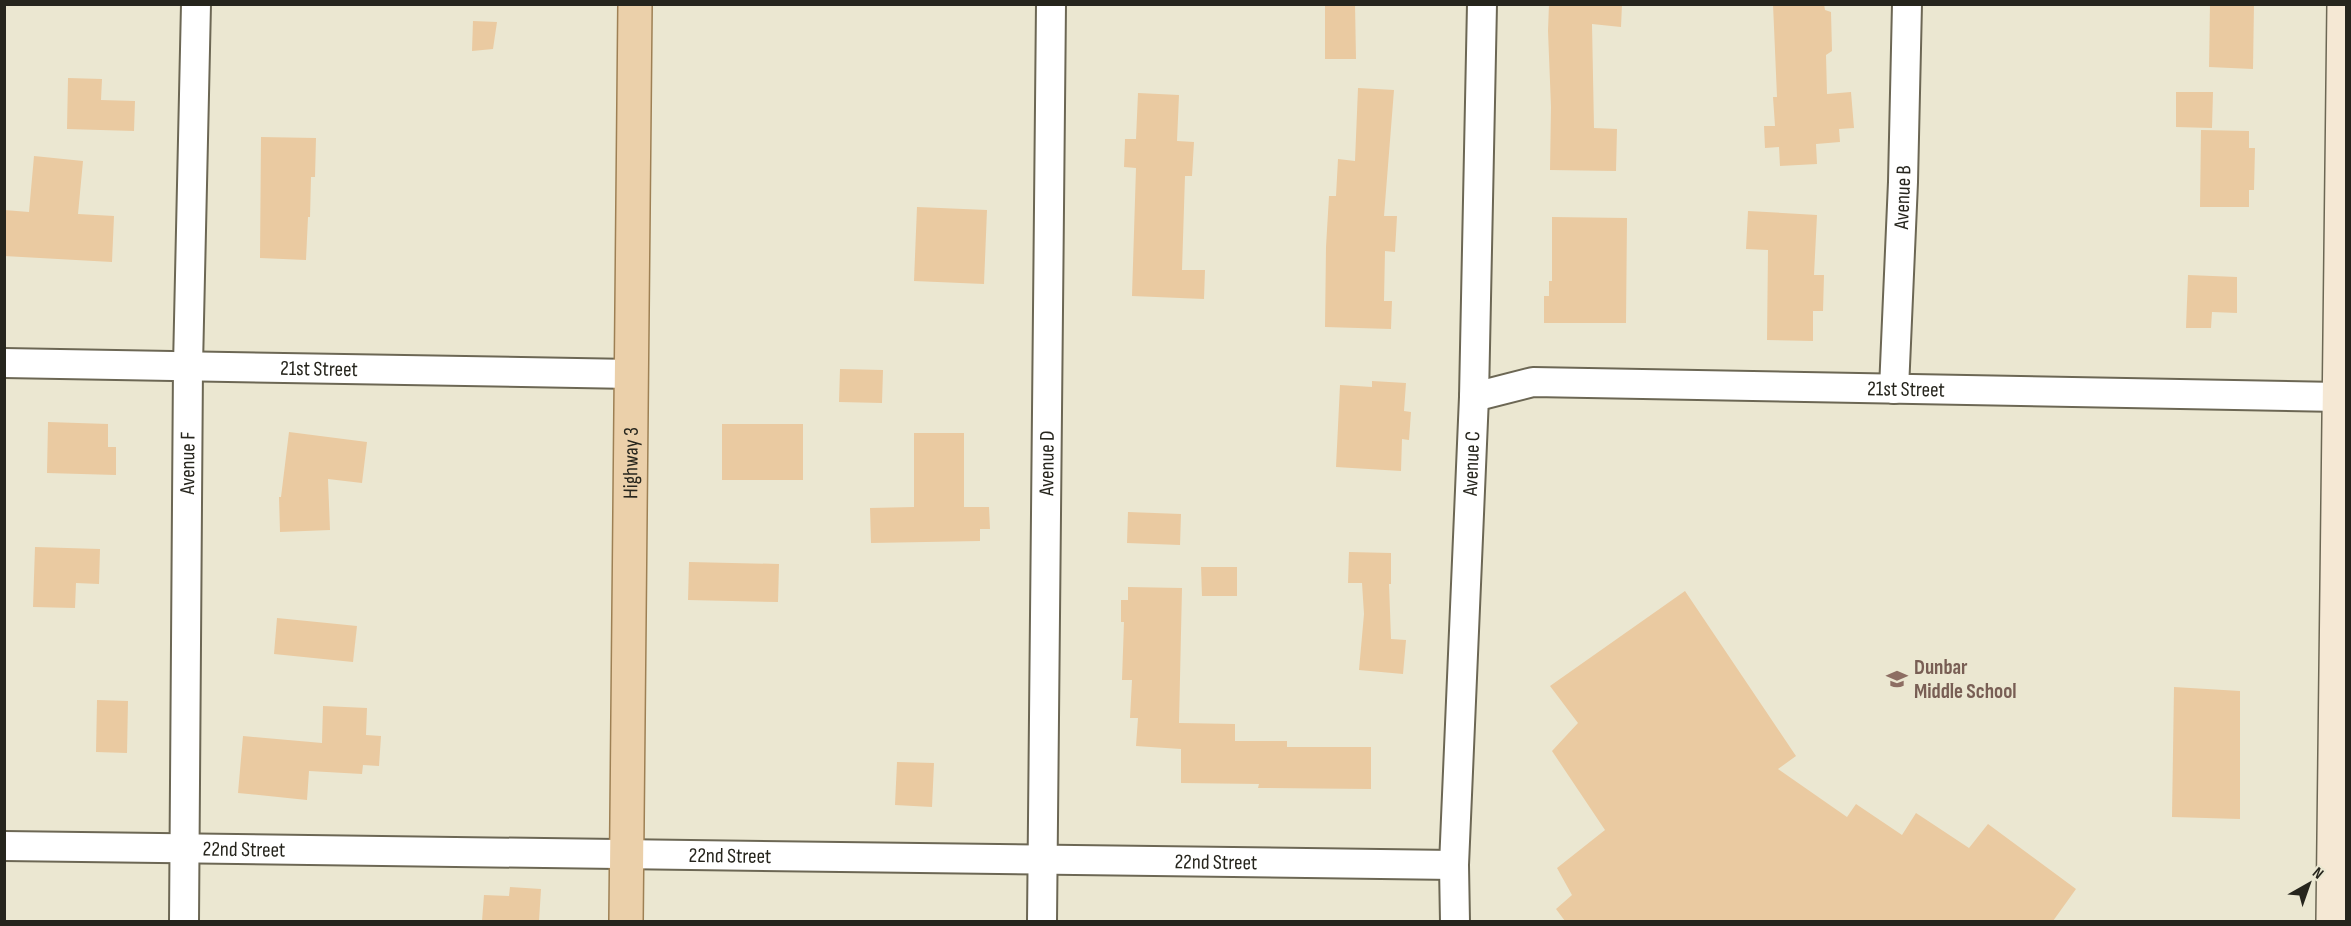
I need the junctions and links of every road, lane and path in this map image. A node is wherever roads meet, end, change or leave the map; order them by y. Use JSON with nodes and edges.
{"nodes":[{"id":1,"x":196,"y":4,"type":"edge"},
{"id":2,"x":635,"y":4,"type":"edge"},
{"id":3,"x":1051,"y":4,"type":"edge"},
{"id":4,"x":1482,"y":4,"type":"edge"},
{"id":5,"x":1907,"y":4,"type":"edge"},
{"id":6,"x":2344,"y":4,"type":"edge"},
{"id":7,"x":4,"y":363,"type":"edge"},
{"id":8,"x":188,"y":366,"type":"junction"},
{"id":9,"x":632,"y":374,"type":"junction"},
{"id":10,"x":1894,"y":389,"type":"junction"},
{"id":11,"x":1474,"y":397,"type":"junction"},
{"id":12,"x":2339,"y":397,"type":"junction"},
{"id":13,"x":4,"y":846,"type":"edge"},
{"id":14,"x":184,"y":848,"type":"junction"},
{"id":15,"x":627,"y":854,"type":"junction"},
{"id":16,"x":1043,"y":860,"type":"junction"},
{"id":17,"x":1454,"y":865,"type":"junction"},
{"id":18,"x":184,"y":921,"type":"edge"},
{"id":19,"x":626,"y":921,"type":"edge"},
{"id":20,"x":1042,"y":921,"type":"edge"},
{"id":21,"x":1455,"y":921,"type":"edge"},
{"id":22,"x":2333,"y":921,"type":"edge"}],
"edges":[{"from":1,"to":8,"type":"street","name":"Avenue F"},
{"from":2,"to":9,"type":"main road","name":"Highway 3"},
{"from":3,"to":16,"type":"street","name":"Avenue D"},
{"from":4,"to":11,"type":"street","name":"Avenue C"},
{"from":5,"to":10,"type":"street","name":"Avenue B"},
{"from":6,"to":12,"type":"street"},
{"from":7,"to":8,"type":"street","name":"21st Street"},
{"from":8,"to":9,"type":"street","name":"21st Street"},
{"from":8,"to":14,"type":"street","name":"Avenue F"},
{"from":9,"to":15,"type":"main road","name":"Highway 3"},
{"from":10,"to":11,"type":"street","name":"21st Street"},
{"from":10,"to":12,"type":"street","name":"21st Street"},
{"from":11,"to":17,"type":"street","name":"Avenue C"},
{"from":12,"to":22,"type":"street"},
{"from":13,"to":14,"type":"street","name":"22nd Street"},
{"from":14,"to":15,"type":"street","name":"22nd Street"},
{"from":14,"to":18,"type":"street","name":"Avenue F"},
{"from":15,"to":16,"type":"street","name":"22nd Street"},
{"from":15,"to":19,"type":"main road","name":"Highway 3"},
{"from":16,"to":17,"type":"street","name":"22nd Street"},
{"from":16,"to":20,"type":"street","name":"Avenue D"},
{"from":17,"to":21,"type":"street","name":"Avenue C"}]}
